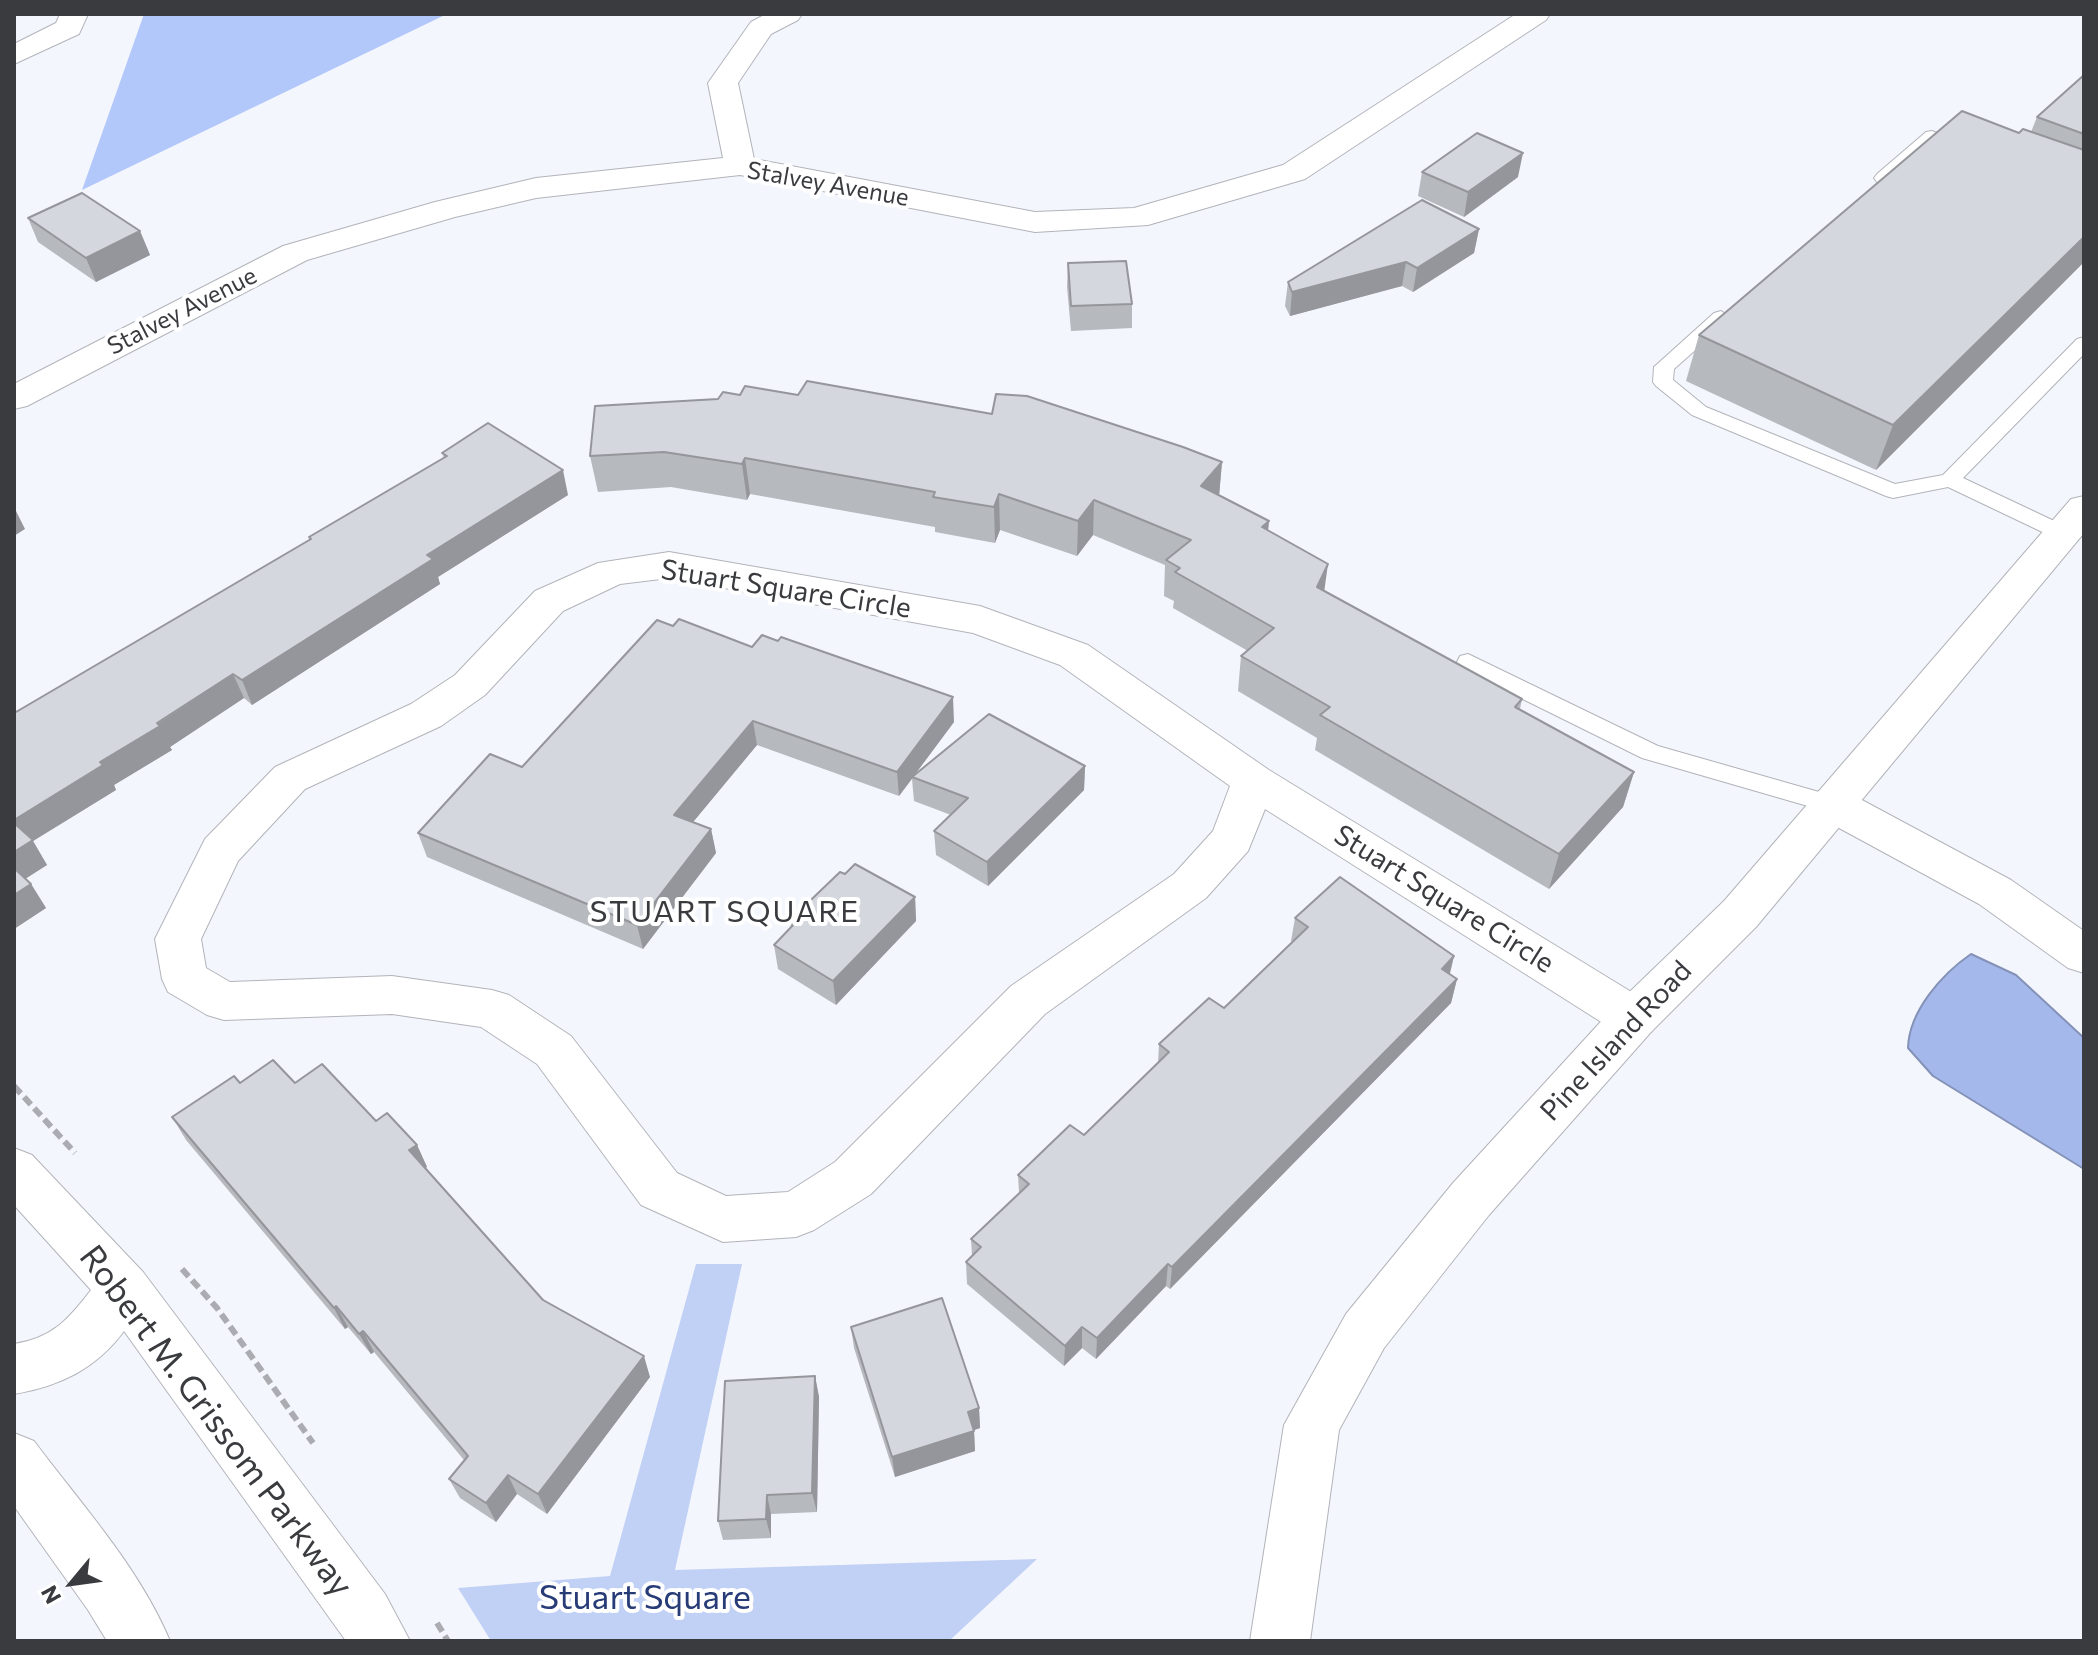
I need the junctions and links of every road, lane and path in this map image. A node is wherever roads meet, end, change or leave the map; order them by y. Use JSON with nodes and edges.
{"nodes":[{"id":1,"x":74,"y":14,"type":"edge"},
{"id":2,"x":788,"y":14,"type":"edge"},
{"id":3,"x":1536,"y":14,"type":"edge"},
{"id":4,"x":14,"y":55,"type":"edge"},
{"id":5,"x":1974,"y":152,"type":"edge"},
{"id":6,"x":740,"y":166,"type":"junction"},
{"id":7,"x":1874,"y":186,"type":"edge"},
{"id":8,"x":1734,"y":306,"type":"edge"},
{"id":9,"x":2084,"y":343,"type":"edge"},
{"id":10,"x":14,"y":398,"type":"edge"},
{"id":11,"x":1950,"y":480,"type":"junction"},
{"id":12,"x":2073,"y":520,"type":"edge"},
{"id":13,"x":1468,"y":662,"type":"dead end"},
{"id":14,"x":1254,"y":781,"type":"junction"},
{"id":15,"x":1832,"y":804,"type":"junction"},
{"id":16,"x":2084,"y":955,"type":"edge"},
{"id":17,"x":1634,"y":1018,"type":"junction"},
{"id":18,"x":14,"y":1170,"type":"edge"},
{"id":19,"x":124,"y":1289,"type":"junction"},
{"id":20,"x":14,"y":1369,"type":"edge"},
{"id":21,"x":14,"y":1460,"type":"edge"},
{"id":22,"x":140,"y":1641,"type":"edge"},
{"id":23,"x":380,"y":1641,"type":"edge"},
{"id":24,"x":1280,"y":1641,"type":"edge"}],
"edges":[{"from":1,"to":4,"type":"street"},
{"from":2,"to":6,"type":"street"},
{"from":3,"to":6,"type":"street","name":"Stalvey Avenue"},
{"from":5,"to":7,"type":"lane"},
{"from":6,"to":10,"type":"street","name":"Stalvey Avenue"},
{"from":8,"to":11,"type":"lane"},
{"from":9,"to":11,"type":"lane"},
{"from":11,"to":12,"type":"lane"},
{"from":12,"to":15,"type":"street","name":"Pine Island Road"},
{"from":13,"to":15,"type":"lane"},
{"from":14,"to":14,"type":"street","name":"Stuart Square Circle"},
{"from":14,"to":17,"type":"street","name":"Stuart Square Circle"},
{"from":15,"to":16,"type":"street"},
{"from":15,"to":17,"type":"street","name":"Pine Island Road"},
{"from":17,"to":24,"type":"street","name":"Pine Island Road"},
{"from":18,"to":19,"type":"street","name":"Robert M. Grissom Parkway"},
{"from":19,"to":20,"type":"street"},
{"from":19,"to":23,"type":"street","name":"Robert M. Grissom Parkway"},
{"from":21,"to":22,"type":"street"}]}
